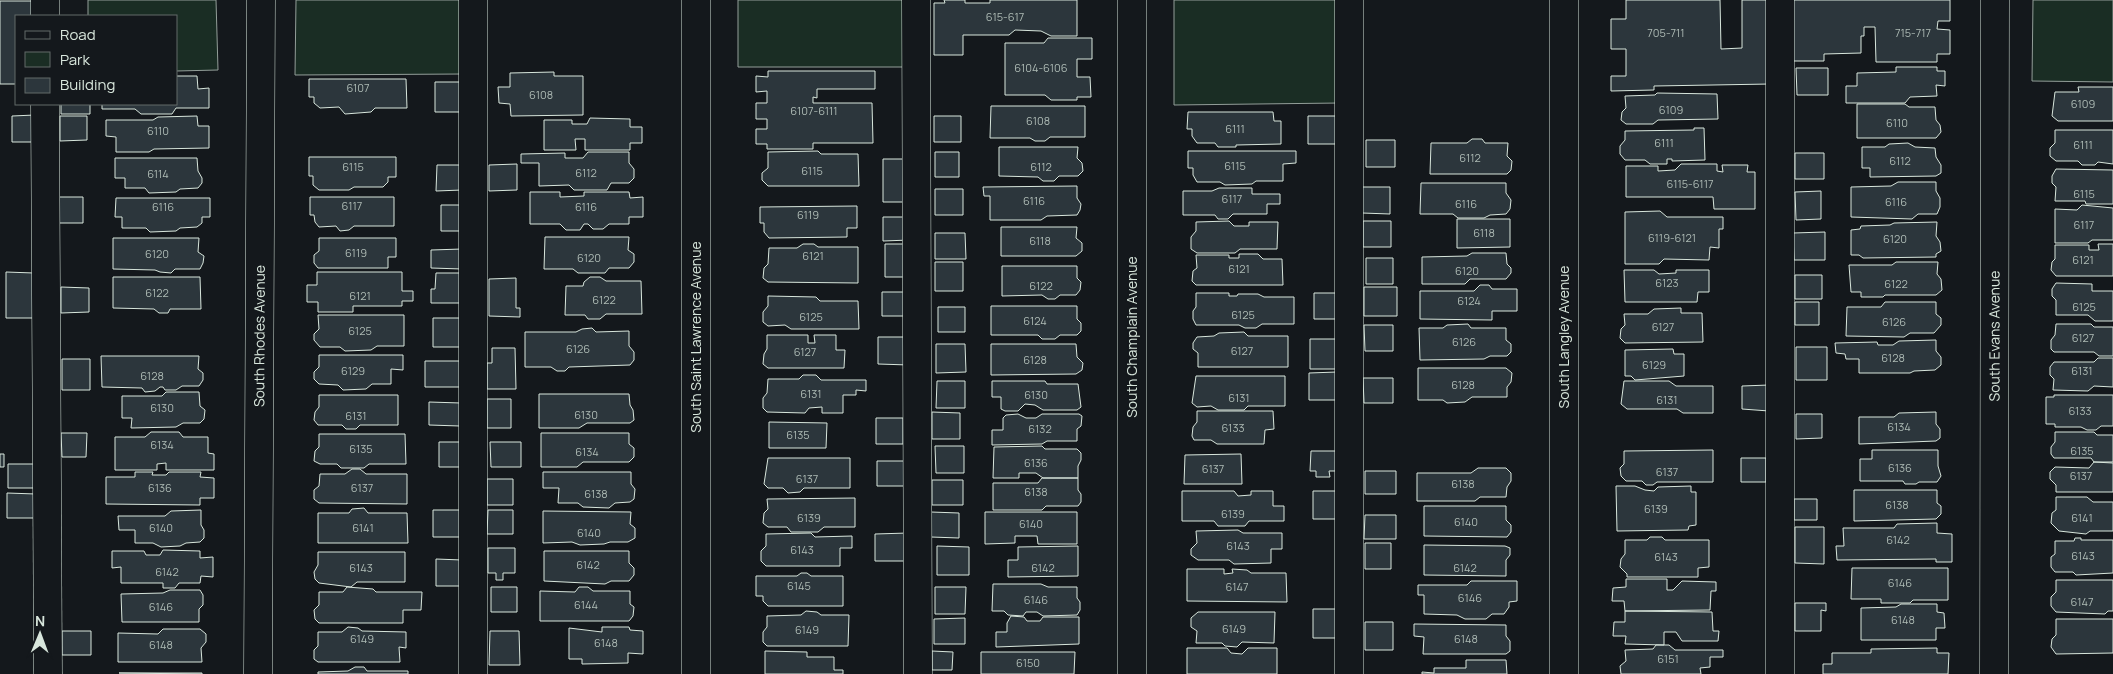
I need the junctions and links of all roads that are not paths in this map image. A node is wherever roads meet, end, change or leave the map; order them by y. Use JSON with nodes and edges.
{"nodes":[{"id":1,"x":45,"y":0,"type":"edge"},
{"id":2,"x":261,"y":0,"type":"edge"},
{"id":3,"x":472,"y":0,"type":"edge"},
{"id":4,"x":696,"y":0,"type":"edge"},
{"id":5,"x":916,"y":0,"type":"edge"},
{"id":6,"x":1132,"y":0,"type":"edge"},
{"id":7,"x":1349,"y":0,"type":"edge"},
{"id":8,"x":1564,"y":0,"type":"edge"},
{"id":9,"x":1780,"y":0,"type":"edge"},
{"id":10,"x":1995,"y":0,"type":"edge"},
{"id":11,"x":45,"y":15,"type":"edge"},
{"id":12,"x":45,"y":105,"type":"edge"},
{"id":13,"x":48,"y":674,"type":"edge"},
{"id":14,"x":258,"y":674,"type":"edge"},
{"id":15,"x":473,"y":674,"type":"edge"},
{"id":16,"x":696,"y":674,"type":"edge"},
{"id":17,"x":918,"y":674,"type":"edge"},
{"id":18,"x":1132,"y":674,"type":"edge"},
{"id":19,"x":1349,"y":674,"type":"edge"},
{"id":20,"x":1564,"y":674,"type":"edge"},
{"id":21,"x":1780,"y":674,"type":"edge"},
{"id":22,"x":1994,"y":674,"type":"edge"}],
"edges":[{"from":1,"to":11,"type":"street"},
{"from":2,"to":14,"type":"street","name":"South Rhodes Avenue"},
{"from":3,"to":15,"type":"street"},
{"from":4,"to":16,"type":"street","name":"South Saint Lawrence Avenue"},
{"from":5,"to":17,"type":"street"},
{"from":6,"to":18,"type":"street","name":"South Champlain Avenue"},
{"from":7,"to":19,"type":"street"},
{"from":8,"to":20,"type":"street","name":"South Langley Avenue"},
{"from":9,"to":21,"type":"street"},
{"from":10,"to":22,"type":"street","name":"South Evans Avenue"},
{"from":12,"to":13,"type":"street"}]}
